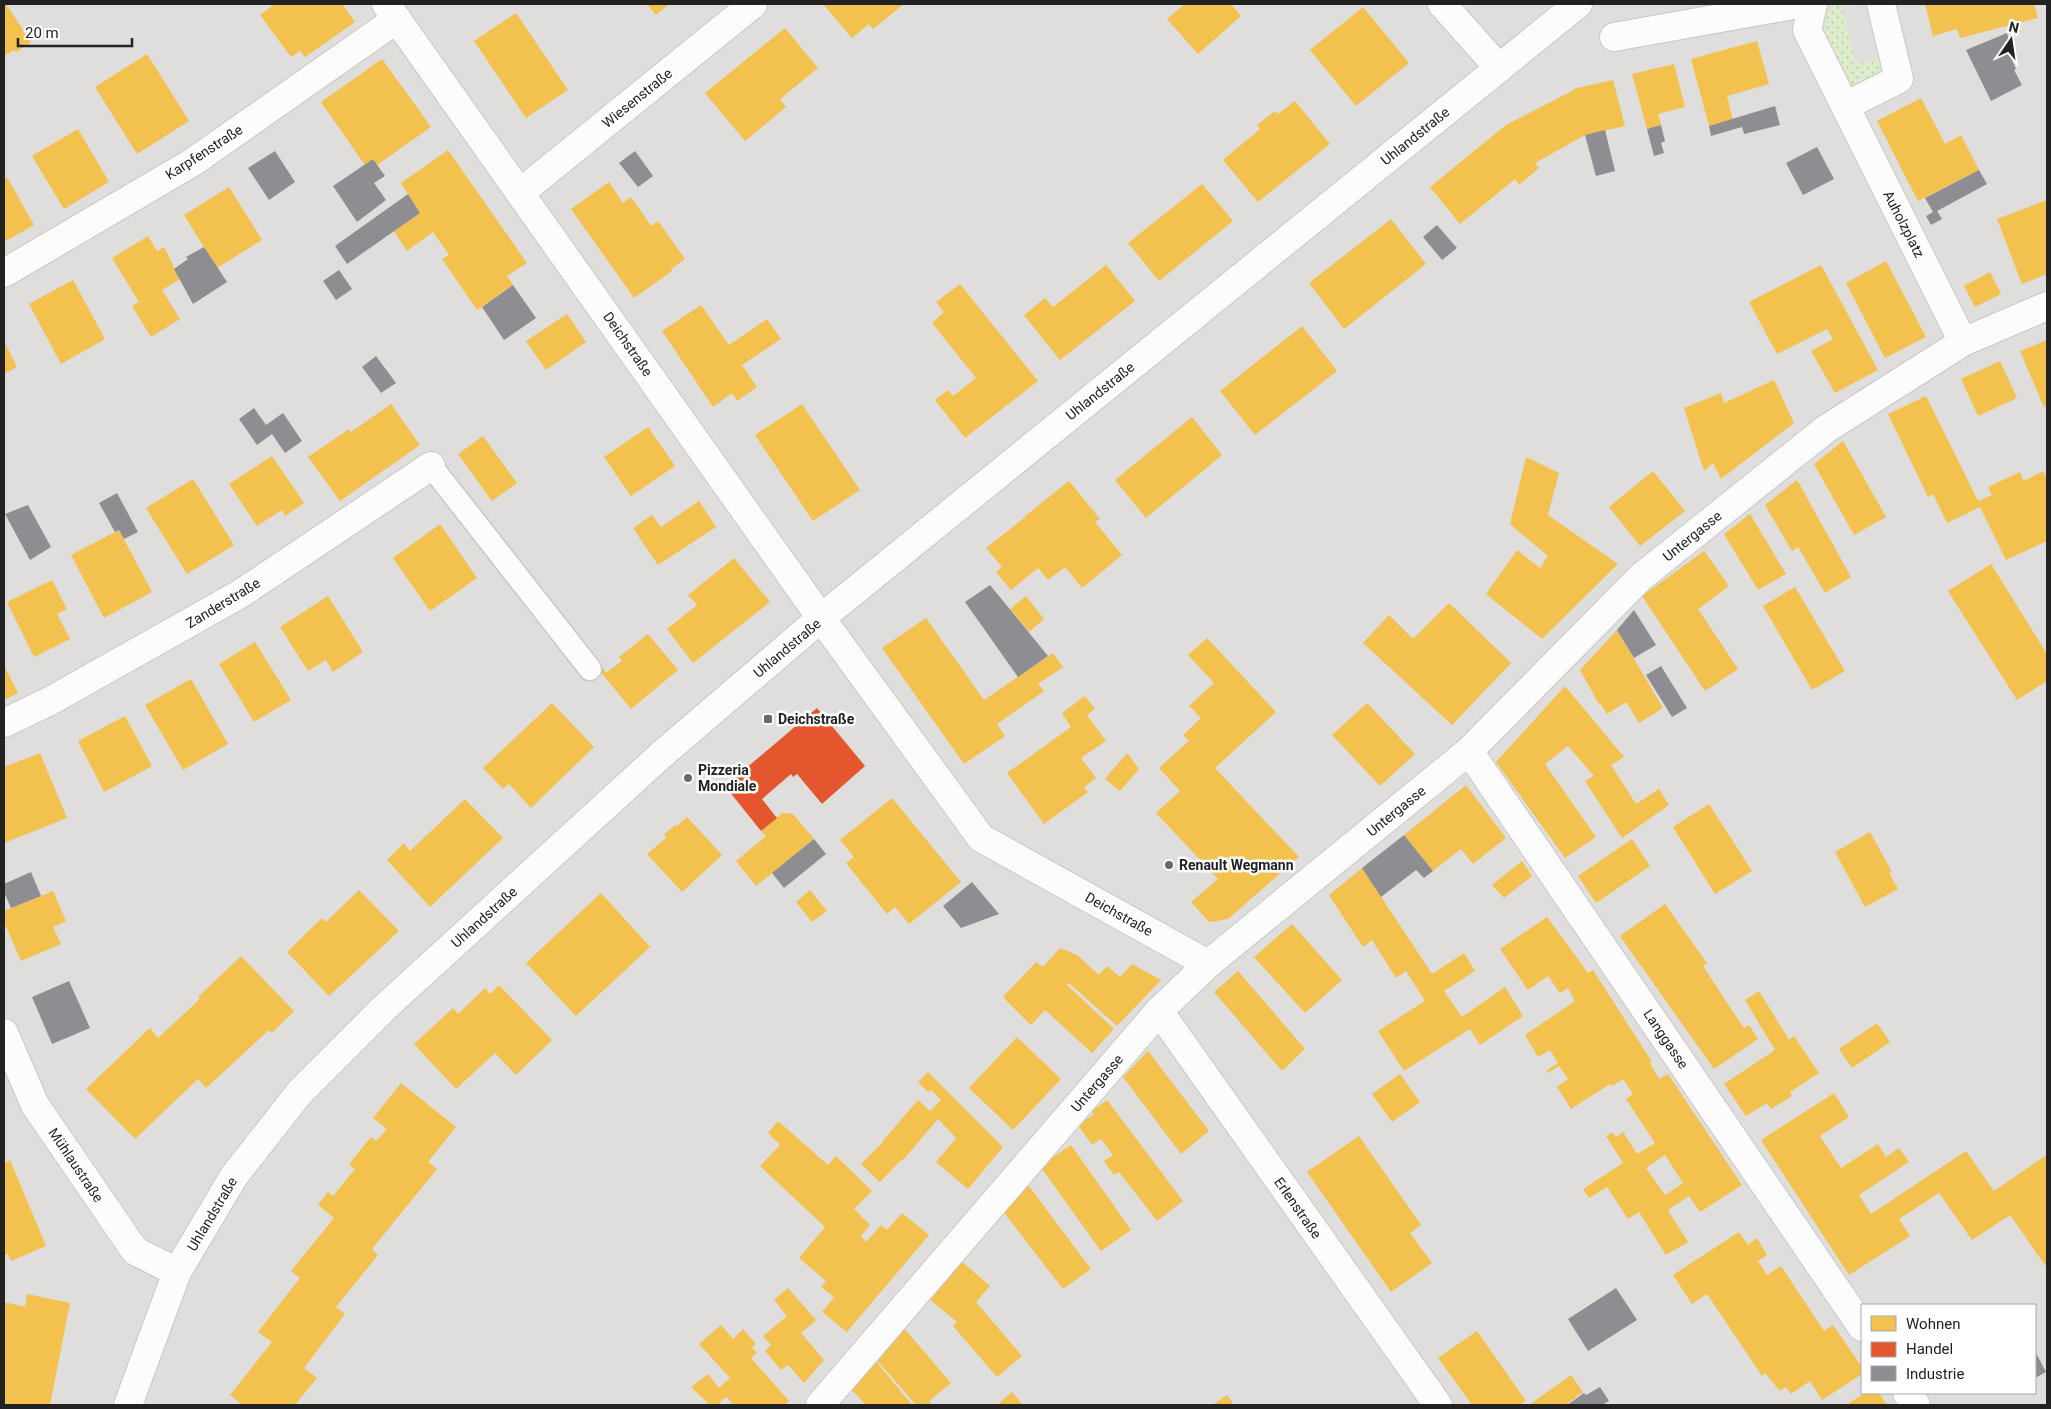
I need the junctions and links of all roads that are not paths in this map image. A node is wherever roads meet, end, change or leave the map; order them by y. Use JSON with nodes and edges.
{"nodes":[{"id":1,"x":753,"y":4,"type":"edge"},
{"id":2,"x":1442,"y":4,"type":"edge"},
{"id":3,"x":1578,"y":4,"type":"edge"},
{"id":4,"x":1800,"y":4,"type":"edge"},
{"id":5,"x":1813,"y":4,"type":"edge"},
{"id":6,"x":1881,"y":4,"type":"edge"},
{"id":7,"x":392,"y":11,"type":"edge"},
{"id":8,"x":1614,"y":37,"type":"dead end"},
{"id":9,"x":1498,"y":68,"type":"junction"},
{"id":10,"x":1844,"y":106,"type":"junction"},
{"id":11,"x":521,"y":192,"type":"junction"},
{"id":12,"x":4,"y":272,"type":"edge"},
{"id":13,"x":2047,"y":306,"type":"edge"},
{"id":14,"x":1963,"y":342,"type":"junction"},
{"id":15,"x":432,"y":466,"type":"joint"},
{"id":16,"x":821,"y":618,"type":"junction"},
{"id":17,"x":590,"y":669,"type":"dead end"},
{"id":18,"x":4,"y":724,"type":"edge"},
{"id":19,"x":1469,"y":752,"type":"junction"},
{"id":20,"x":1208,"y":964,"type":"junction"},
{"id":21,"x":1159,"y":1011,"type":"junction"},
{"id":22,"x":4,"y":1033,"type":"edge"},
{"id":23,"x":176,"y":1272,"type":"junction"},
{"id":24,"x":1861,"y":1326,"type":"edge"},
{"id":25,"x":1908,"y":1394,"type":"edge"},
{"id":26,"x":128,"y":1405,"type":"edge"},
{"id":27,"x":820,"y":1405,"type":"edge"},
{"id":28,"x":1438,"y":1405,"type":"edge"},
{"id":29,"x":1916,"y":1405,"type":"edge"}],
"edges":[{"from":1,"to":11,"type":"street","name":"Wiesenstraße"},
{"from":2,"to":9,"type":"street"},
{"from":3,"to":9,"type":"street","name":"Uhlandstraße"},
{"from":4,"to":8,"type":"street"},
{"from":5,"to":10,"type":"street","name":"Auholzplatz"},
{"from":6,"to":10,"type":"street"},
{"from":7,"to":11,"type":"street","name":"Deichstraße"},
{"from":7,"to":12,"type":"street","name":"Karpfenstraße"},
{"from":9,"to":16,"type":"street","name":"Uhlandstraße"},
{"from":10,"to":14,"type":"street","name":"Auholzplatz"},
{"from":11,"to":16,"type":"street","name":"Deichstraße"},
{"from":13,"to":14,"type":"street","name":"Untergasse"},
{"from":14,"to":19,"type":"street","name":"Untergasse"},
{"from":15,"to":17,"type":"lane"},
{"from":15,"to":18,"type":"street","name":"Zanderstraße"},
{"from":16,"to":20,"type":"street","name":"Deichstraße"},
{"from":16,"to":23,"type":"street","name":"Uhlandstraße"},
{"from":19,"to":20,"type":"street","name":"Untergasse"},
{"from":19,"to":24,"type":"street","name":"Langgasse"},
{"from":20,"to":21,"type":"street","name":"Untergasse"},
{"from":21,"to":27,"type":"street","name":"Untergasse"},
{"from":21,"to":28,"type":"street","name":"Erlenstraße"},
{"from":22,"to":23,"type":"street","name":"Mühlaustraße"},
{"from":23,"to":26,"type":"street","name":"Uhlandstraße"},
{"from":25,"to":29,"type":"street"}]}
